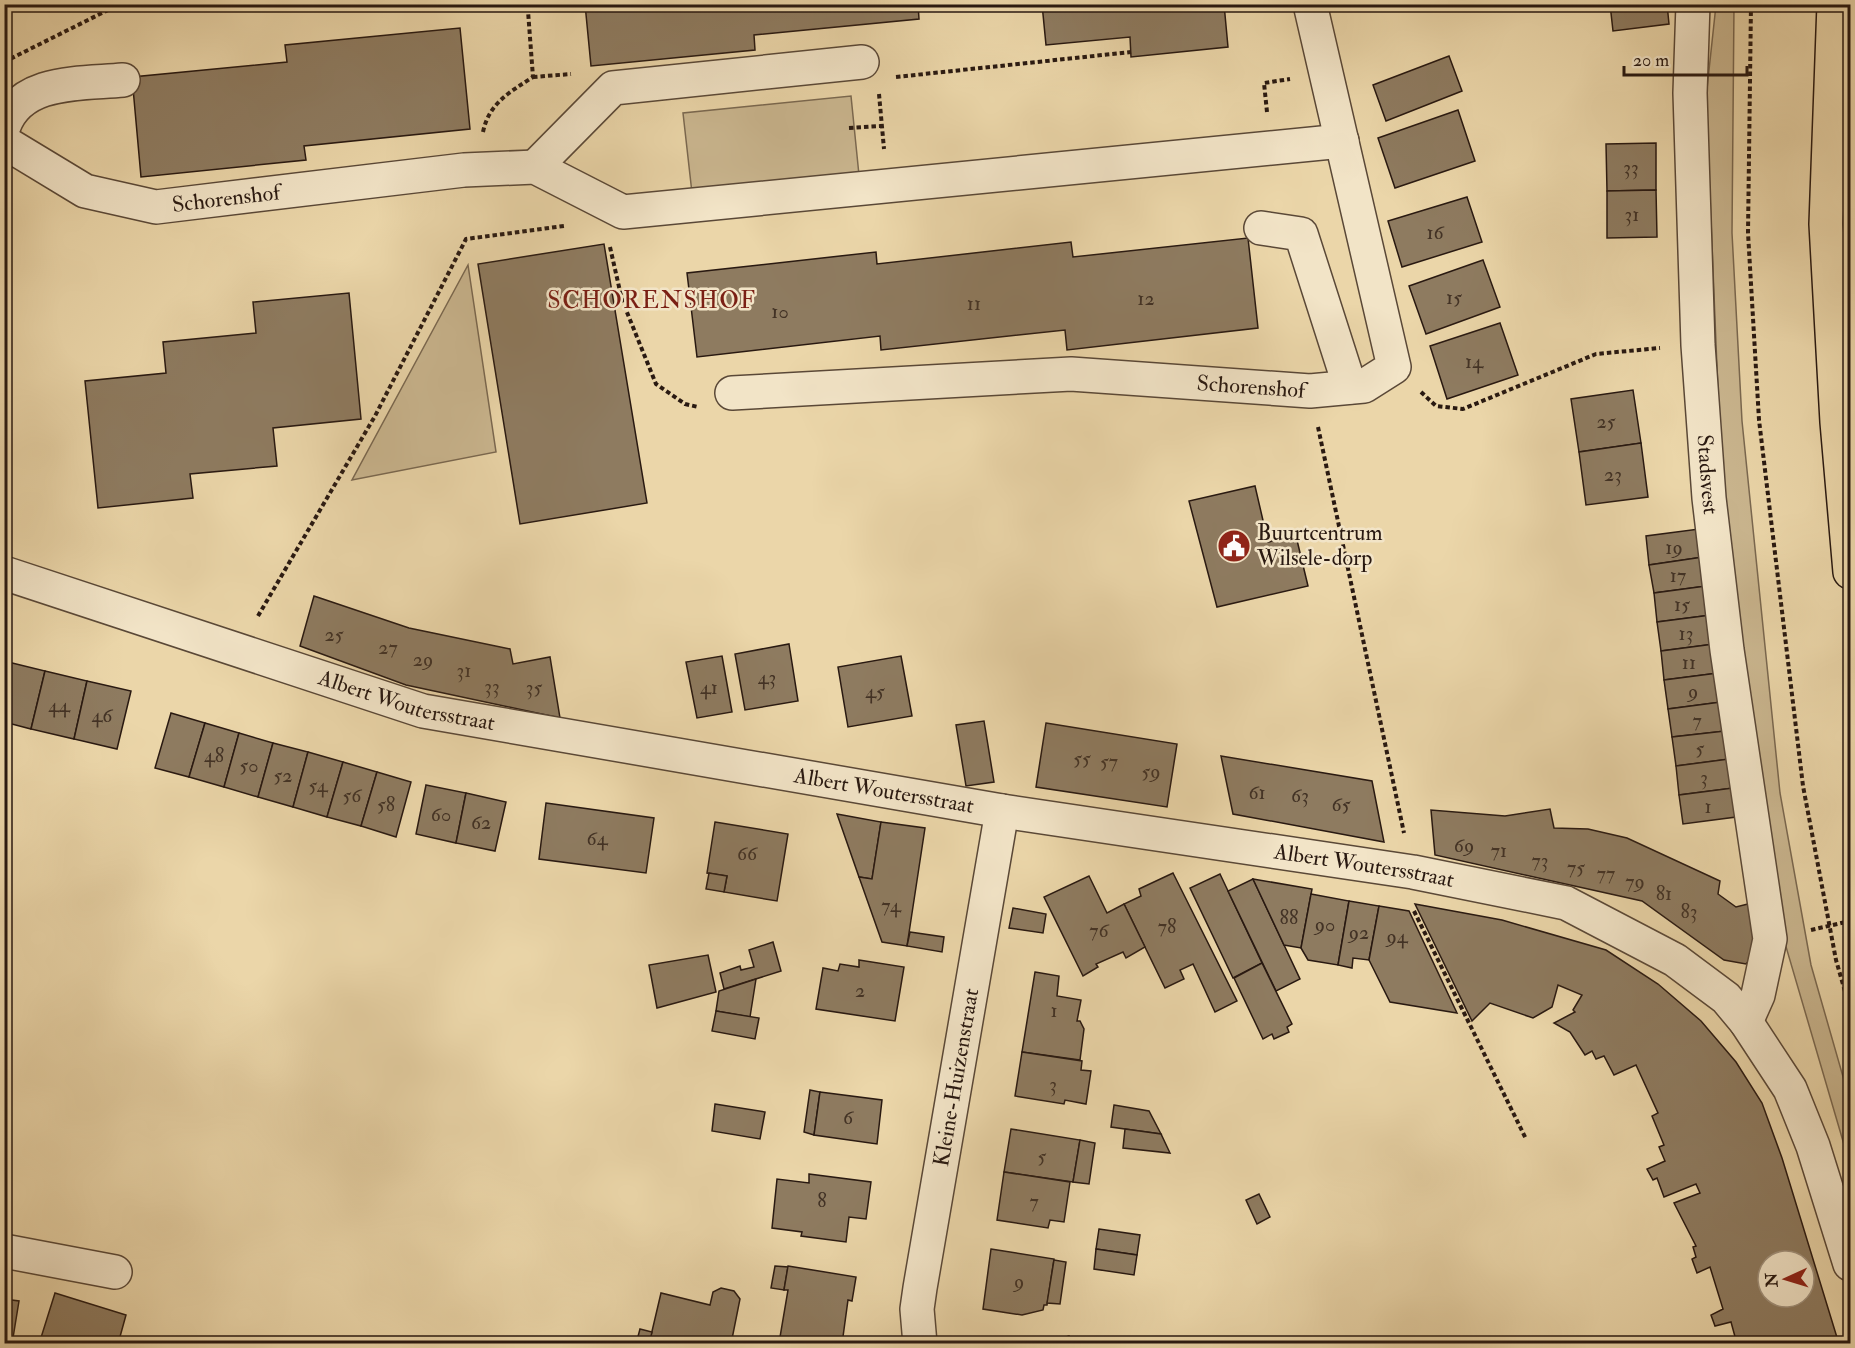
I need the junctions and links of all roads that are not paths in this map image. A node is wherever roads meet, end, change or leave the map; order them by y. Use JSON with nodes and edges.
{"nodes":[{"id":1,"x":1310,"y":4,"type":"edge"},
{"id":2,"x":1693,"y":4,"type":"edge"},
{"id":3,"x":1834,"y":4,"type":"edge"},
{"id":4,"x":876,"y":76,"type":"road end"},
{"id":5,"x":123,"y":80,"type":"dead end"},
{"id":6,"x":4,"y":126,"type":"edge"},
{"id":7,"x":1342,"y":141,"type":"junction"},
{"id":8,"x":4,"y":142,"type":"edge"},
{"id":9,"x":535,"y":167,"type":"junction"},
{"id":10,"x":1261,"y":228,"type":"dead end"},
{"id":11,"x":1350,"y":387,"type":"junction"},
{"id":12,"x":732,"y":393,"type":"road end"},
{"id":13,"x":1851,"y":572,"type":"edge"},
{"id":14,"x":4,"y":573,"type":"edge"},
{"id":15,"x":1002,"y":811,"type":"junction"},
{"id":16,"x":1746,"y":1022,"type":"junction"},
{"id":17,"x":4,"y":1251,"type":"edge"},
{"id":18,"x":1851,"y":1264,"type":"edge"},
{"id":19,"x":115,"y":1272,"type":"dead end"},
{"id":20,"x":920,"y":1344,"type":"edge"}],
"edges":[{"from":1,"to":7,"type":"street"},
{"from":2,"to":16,"type":"street","name":"Stadsvest"},
{"from":3,"to":13,"type":"main road"},
{"from":4,"to":9,"type":"street"},
{"from":5,"to":6,"type":"street"},
{"from":7,"to":9,"type":"street"},
{"from":7,"to":11,"type":"street","name":"Schorenshof"},
{"from":8,"to":9,"type":"street","name":"Schorenshof"},
{"from":10,"to":11,"type":"street"},
{"from":11,"to":12,"type":"street","name":"Schorenshof"},
{"from":14,"to":15,"type":"street","name":"Albert Woutersstraat"},
{"from":15,"to":16,"type":"street","name":"Albert Woutersstraat"},
{"from":15,"to":20,"type":"street","name":"Kleine-Huizenstraat"},
{"from":16,"to":18,"type":"street","name":"Albert Woutersstraat"},
{"from":17,"to":19,"type":"street"}]}
